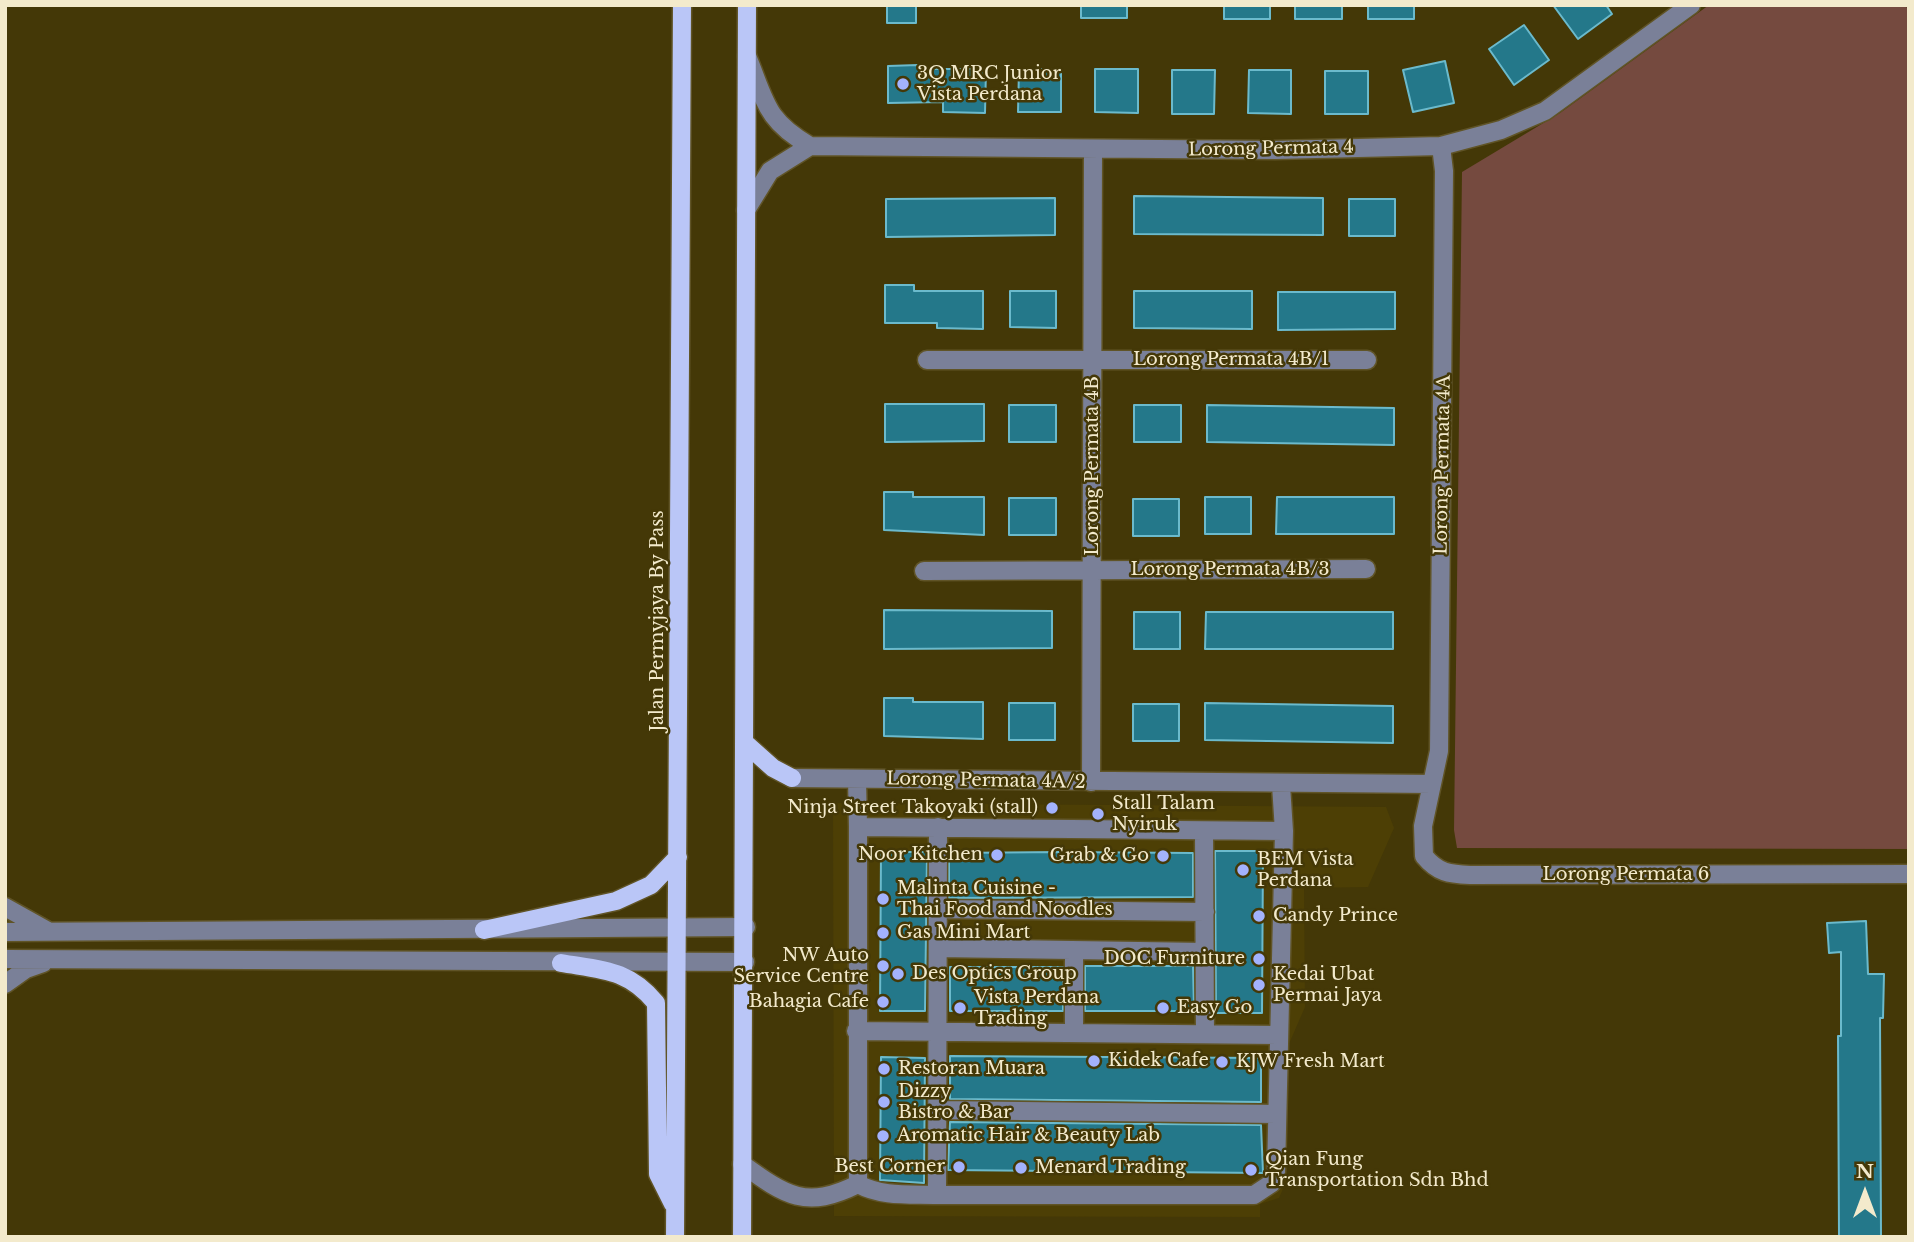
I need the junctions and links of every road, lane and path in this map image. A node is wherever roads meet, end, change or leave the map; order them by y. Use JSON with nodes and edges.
{"nodes":[{"id":1,"x":682,"y":5,"type":"edge"},
{"id":2,"x":747,"y":5,"type":"edge"},
{"id":3,"x":1691,"y":5,"type":"edge"},
{"id":4,"x":1669,"y":12,"type":"edge"},
{"id":5,"x":747,"y":56,"type":"junction"},
{"id":6,"x":810,"y":146,"type":"junction"},
{"id":7,"x":1441,"y":146,"type":"junction"},
{"id":8,"x":1093,"y":149,"type":"junction"},
{"id":9,"x":746,"y":211,"type":"junction"},
{"id":10,"x":927,"y":360,"type":"dead end"},
{"id":11,"x":1094,"y":360,"type":"junction"},
{"id":12,"x":1367,"y":360,"type":"dead end"},
{"id":13,"x":1366,"y":569,"type":"dead end"},
{"id":14,"x":1093,"y":570,"type":"junction"},
{"id":15,"x":923,"y":571,"type":"dead end"},
{"id":16,"x":745,"y":743,"type":"junction"},
{"id":17,"x":792,"y":778,"type":"joint"},
{"id":18,"x":857,"y":779,"type":"junction"},
{"id":19,"x":1091,"y":782,"type":"junction"},
{"id":20,"x":1281,"y":785,"type":"junction"},
{"id":21,"x":1432,"y":785,"type":"junction"},
{"id":22,"x":858,"y":827,"type":"junction"},
{"id":23,"x":939,"y":827,"type":"junction"},
{"id":24,"x":1283,"y":831,"type":"junction"},
{"id":25,"x":1204,"y":832,"type":"junction"},
{"id":26,"x":678,"y":857,"type":"junction"},
{"id":27,"x":1909,"y":874,"type":"edge"},
{"id":28,"x":5,"y":907,"type":"edge"},
{"id":29,"x":938,"y":909,"type":"junction"},
{"id":30,"x":1205,"y":912,"type":"junction"},
{"id":31,"x":678,"y":926,"type":"junction"},
{"id":32,"x":746,"y":927,"type":"junction"},
{"id":33,"x":484,"y":930,"type":"junction"},
{"id":34,"x":5,"y":932,"type":"edge"},
{"id":35,"x":51,"y":932,"type":"junction"},
{"id":36,"x":938,"y":948,"type":"junction"},
{"id":37,"x":1074,"y":952,"type":"junction"},
{"id":38,"x":1205,"y":952,"type":"junction"},
{"id":39,"x":5,"y":960,"type":"edge"},
{"id":40,"x":56,"y":960,"type":"junction"},
{"id":41,"x":678,"y":961,"type":"junction"},
{"id":42,"x":561,"y":962,"type":"junction"},
{"id":43,"x":745,"y":962,"type":"junction"},
{"id":44,"x":5,"y":984,"type":"edge"},
{"id":45,"x":856,"y":1031,"type":"junction"},
{"id":46,"x":937,"y":1031,"type":"junction"},
{"id":47,"x":1074,"y":1032,"type":"junction"},
{"id":48,"x":1205,"y":1034,"type":"junction"},
{"id":49,"x":1278,"y":1035,"type":"junction"},
{"id":50,"x":937,"y":1111,"type":"junction"},
{"id":51,"x":1276,"y":1114,"type":"junction"},
{"id":52,"x":743,"y":1164,"type":"junction"},
{"id":53,"x":858,"y":1184,"type":"junction"},
{"id":54,"x":936,"y":1195,"type":"junction"},
{"id":55,"x":675,"y":1207,"type":"junction"},
{"id":56,"x":675,"y":1237,"type":"edge"},
{"id":57,"x":742,"y":1237,"type":"edge"}],
"edges":[{"from":1,"to":26,"type":"main road","name":"Jalan Permyjaya By Pass"},
{"from":2,"to":5,"type":"main road"},
{"from":3,"to":4,"type":"street","name":"Lorong Permata 4"},
{"from":4,"to":7,"type":"street","name":"Lorong Permata 4"},
{"from":5,"to":6,"type":"street"},
{"from":5,"to":9,"type":"main road"},
{"from":6,"to":8,"type":"street","name":"Lorong Permata 4"},
{"from":6,"to":9,"type":"street"},
{"from":7,"to":8,"type":"street","name":"Lorong Permata 4"},
{"from":7,"to":21,"type":"street","name":"Lorong Permata 4A"},
{"from":8,"to":11,"type":"street","name":"Lorong Permata 4B"},
{"from":9,"to":16,"type":"main road"},
{"from":10,"to":11,"type":"street","name":"Lorong Permata 4B/1"},
{"from":11,"to":12,"type":"street","name":"Lorong Permata 4B/1"},
{"from":11,"to":14,"type":"street","name":"Lorong Permata 4B"},
{"from":13,"to":14,"type":"street","name":"Lorong Permata 4B/3"},
{"from":14,"to":15,"type":"street","name":"Lorong Permata 4B/3"},
{"from":14,"to":19,"type":"street","name":"Lorong Permata 4B"},
{"from":16,"to":17,"type":"main road"},
{"from":16,"to":32,"type":"main road"},
{"from":17,"to":18,"type":"street","name":"Lorong Permata 4A/2"},
{"from":18,"to":19,"type":"street","name":"Lorong Permata 4A/2"},
{"from":18,"to":22,"type":"street"},
{"from":19,"to":20,"type":"street","name":"Lorong Permata 4A/2"},
{"from":20,"to":21,"type":"street","name":"Lorong Permata 4A/2"},
{"from":20,"to":24,"type":"street"},
{"from":21,"to":27,"type":"street","name":"Lorong Permata 6"},
{"from":22,"to":23,"type":"street"},
{"from":22,"to":45,"type":"street"},
{"from":23,"to":25,"type":"street"},
{"from":23,"to":29,"type":"street"},
{"from":24,"to":25,"type":"street"},
{"from":24,"to":49,"type":"street"},
{"from":25,"to":30,"type":"street"},
{"from":26,"to":31,"type":"main road","name":"Jalan Permyjaya By Pass"},
{"from":26,"to":33,"type":"main road"},
{"from":28,"to":35,"type":"street"},
{"from":29,"to":30,"type":"street"},
{"from":29,"to":36,"type":"street"},
{"from":30,"to":38,"type":"street"},
{"from":31,"to":32,"type":"street"},
{"from":31,"to":33,"type":"street"},
{"from":31,"to":41,"type":"main road","name":"Jalan Permyjaya By Pass"},
{"from":32,"to":43,"type":"main road"},
{"from":33,"to":35,"type":"street"},
{"from":34,"to":35,"type":"street"},
{"from":36,"to":37,"type":"street"},
{"from":36,"to":46,"type":"street"},
{"from":37,"to":38,"type":"street"},
{"from":37,"to":47,"type":"street"},
{"from":38,"to":48,"type":"street"},
{"from":39,"to":40,"type":"street"},
{"from":40,"to":42,"type":"street"},
{"from":40,"to":44,"type":"street"},
{"from":41,"to":42,"type":"street"},
{"from":41,"to":43,"type":"street"},
{"from":41,"to":55,"type":"main road","name":"Jalan Permyjaya By Pass"},
{"from":42,"to":55,"type":"main road"},
{"from":43,"to":52,"type":"main road"},
{"from":45,"to":46,"type":"street"},
{"from":45,"to":53,"type":"street"},
{"from":46,"to":47,"type":"street"},
{"from":46,"to":50,"type":"street"},
{"from":47,"to":48,"type":"street"},
{"from":48,"to":49,"type":"street"},
{"from":49,"to":51,"type":"street"},
{"from":50,"to":51,"type":"street"},
{"from":50,"to":54,"type":"street"},
{"from":51,"to":54,"type":"street"},
{"from":52,"to":53,"type":"street"},
{"from":52,"to":57,"type":"main road"},
{"from":53,"to":54,"type":"street"},
{"from":55,"to":56,"type":"main road","name":"Jalan Permyjaya By Pass"}]}
